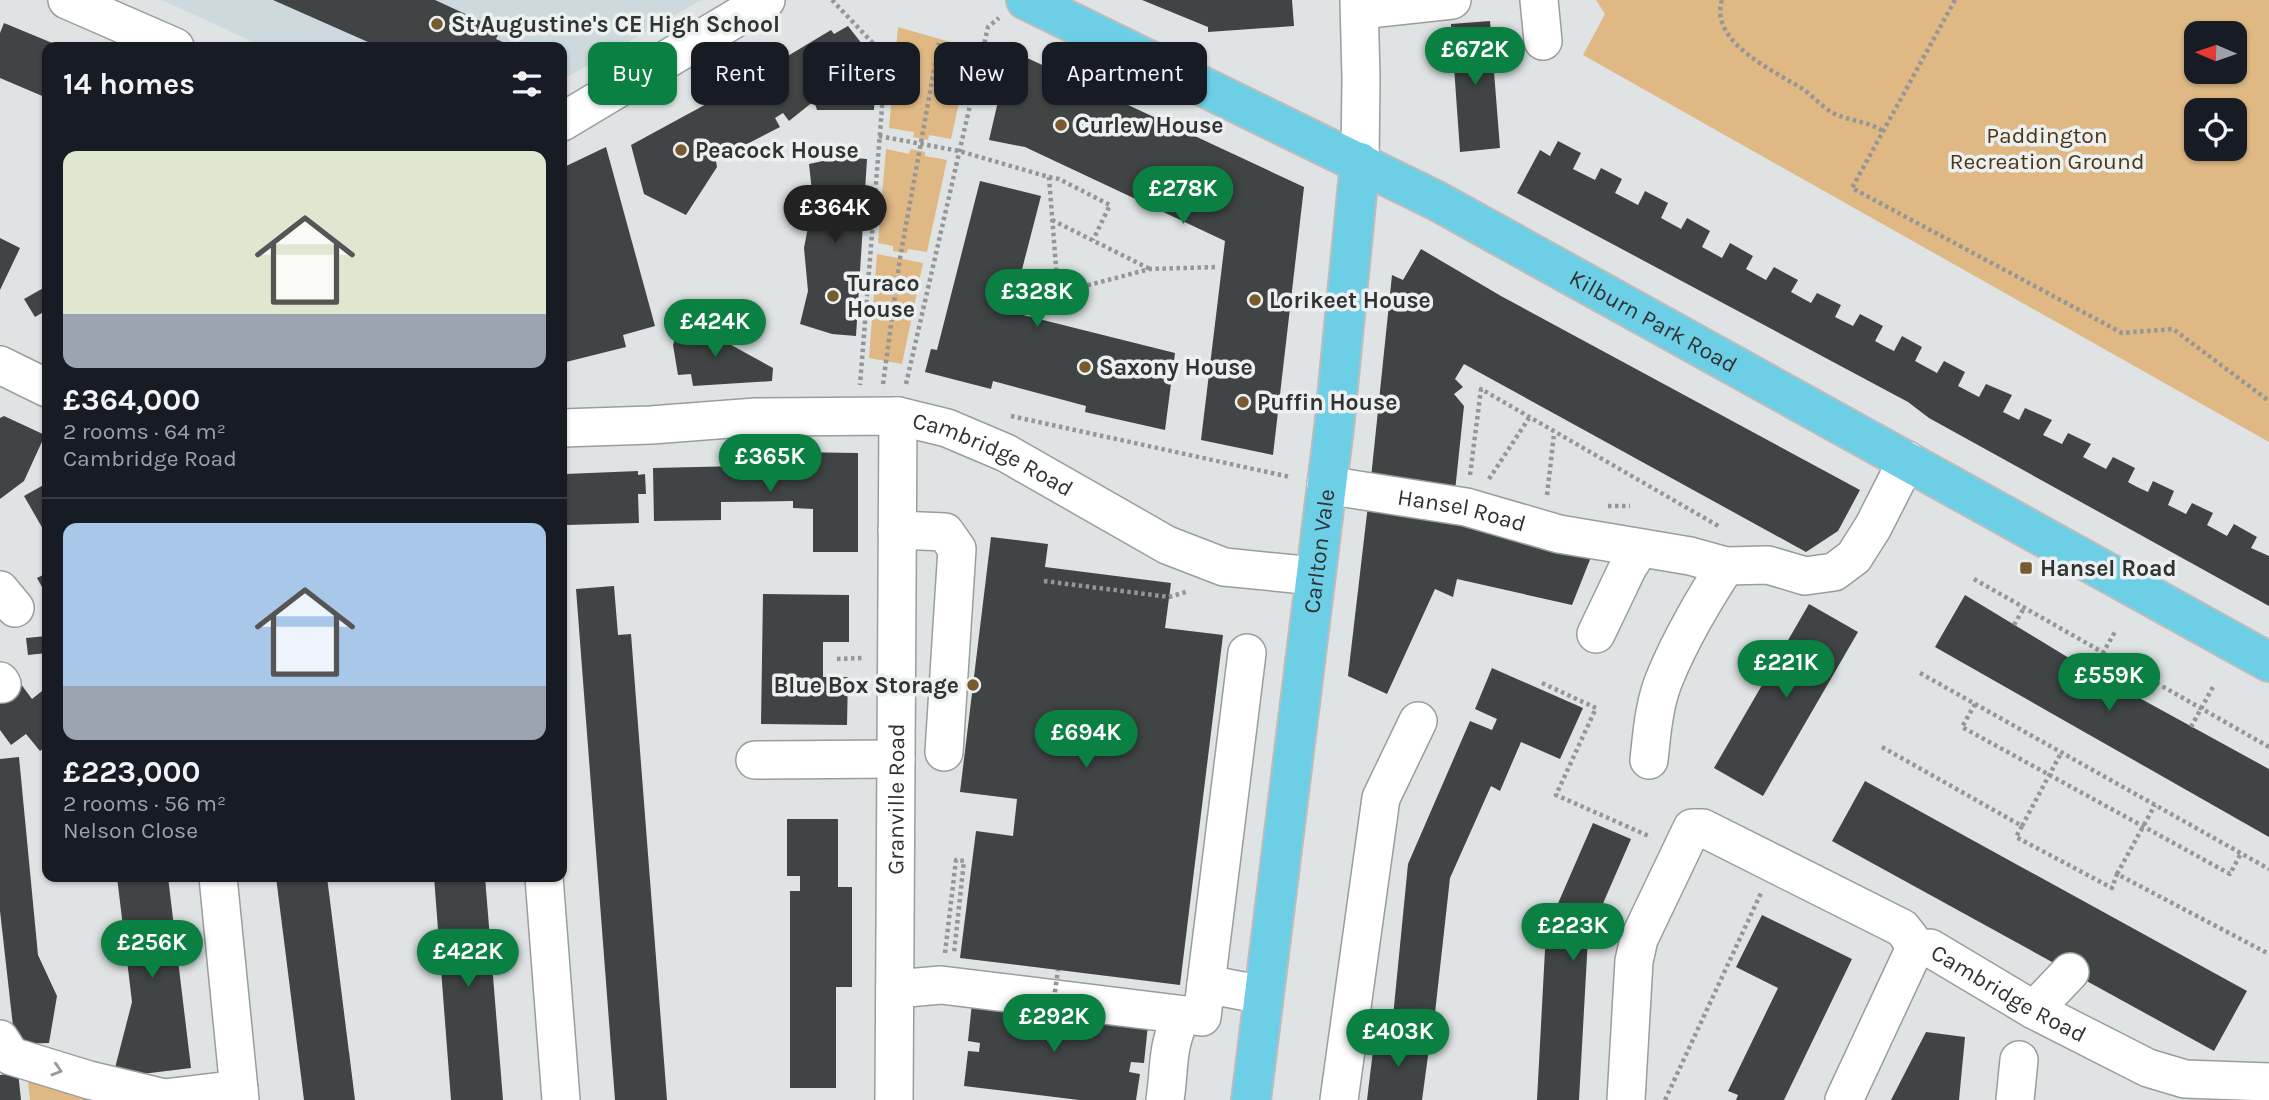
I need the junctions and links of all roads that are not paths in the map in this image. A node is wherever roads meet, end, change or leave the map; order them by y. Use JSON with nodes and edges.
{"nodes":[{"id":1,"x":67,"y":0,"type":"edge"},
{"id":2,"x":766,"y":0,"type":"edge"},
{"id":3,"x":1452,"y":0,"type":"edge"},
{"id":4,"x":1539,"y":0,"type":"edge"},
{"id":5,"x":1359,"y":5,"type":"edge"},
{"id":6,"x":1015,"y":7,"type":"edge"},
{"id":7,"x":1543,"y":41,"type":"dead end"},
{"id":8,"x":164,"y":42,"type":"edge"},
{"id":9,"x":567,"y":119,"type":"edge"},
{"id":10,"x":1360,"y":162,"type":"junction"},
{"id":11,"x":0,"y":365,"type":"edge"},
{"id":12,"x":42,"y":386,"type":"edge"},
{"id":13,"x":890,"y":402,"type":"junction"},
{"id":14,"x":567,"y":428,"type":"edge"},
{"id":15,"x":1907,"y":460,"type":"junction"},
{"id":16,"x":1308,"y":481,"type":"junction"},
{"id":17,"x":897,"y":530,"type":"junction"},
{"id":18,"x":1640,"y":548,"type":"junction"},
{"id":19,"x":1726,"y":566,"type":"junction"},
{"id":20,"x":1315,"y":576,"type":"junction"},
{"id":21,"x":1596,"y":634,"type":"dead end"},
{"id":22,"x":1247,"y":653,"type":"dead end"},
{"id":23,"x":2269,"y":662,"type":"edge"},
{"id":24,"x":1418,"y":721,"type":"dead end"},
{"id":25,"x":944,"y":752,"type":"dead end"},
{"id":26,"x":896,"y":759,"type":"junction"},
{"id":27,"x":755,"y":760,"type":"dead end"},
{"id":28,"x":1649,"y":761,"type":"dead end"},
{"id":29,"x":219,"y":882,"type":"edge"},
{"id":30,"x":544,"y":882,"type":"edge"},
{"id":31,"x":1914,"y":950,"type":"junction"},
{"id":32,"x":2070,"y":972,"type":"dead end"},
{"id":33,"x":1206,"y":984,"type":"junction"},
{"id":34,"x":895,"y":989,"type":"junction"},
{"id":35,"x":1263,"y":995,"type":"junction"},
{"id":36,"x":2034,"y":1010,"type":"junction"},
{"id":37,"x":1182,"y":1015,"type":"junction"},
{"id":38,"x":0,"y":1039,"type":"edge"},
{"id":39,"x":2018,"y":1060,"type":"dead end"},
{"id":40,"x":2269,"y":1082,"type":"edge"},
{"id":41,"x":240,"y":1095,"type":"edge"},
{"id":42,"x":561,"y":1100,"type":"edge"},
{"id":43,"x":894,"y":1100,"type":"edge"},
{"id":44,"x":1165,"y":1100,"type":"edge"},
{"id":45,"x":1251,"y":1100,"type":"edge"},
{"id":46,"x":1339,"y":1100,"type":"edge"},
{"id":47,"x":1626,"y":1100,"type":"edge"},
{"id":48,"x":1843,"y":1100,"type":"edge"},
{"id":49,"x":2015,"y":1100,"type":"edge"}],
"edges":[{"from":1,"to":8,"type":"street"},
{"from":2,"to":9,"type":"street"},
{"from":3,"to":5,"type":"street"},
{"from":4,"to":7,"type":"street"},
{"from":5,"to":10,"type":"street","name":"Carlton Vale"},
{"from":6,"to":10,"type":"main road","name":"Kilburn Park Road"},
{"from":10,"to":15,"type":"main road","name":"Kilburn Park Road"},
{"from":10,"to":16,"type":"main road","name":"Carlton Vale"},
{"from":11,"to":12,"type":"street"},
{"from":13,"to":14,"type":"street","name":"Cambridge Road"},
{"from":13,"to":17,"type":"street","name":"Granville Road"},
{"from":13,"to":20,"type":"street","name":"Cambridge Road"},
{"from":15,"to":19,"type":"street","name":"Hansel Road"},
{"from":15,"to":23,"type":"main road","name":"Kilburn Park Road"},
{"from":16,"to":18,"type":"street","name":"Hansel Road"},
{"from":16,"to":20,"type":"main road","name":"Carlton Vale"},
{"from":17,"to":25,"type":"street"},
{"from":17,"to":26,"type":"street","name":"Granville Road"},
{"from":18,"to":19,"type":"street","name":"Hansel Road"},
{"from":18,"to":21,"type":"street"},
{"from":19,"to":28,"type":"street"},
{"from":20,"to":35,"type":"main road","name":"Carlton Vale"},
{"from":22,"to":33,"type":"street"},
{"from":24,"to":46,"type":"street"},
{"from":26,"to":27,"type":"street"},
{"from":26,"to":34,"type":"street","name":"Granville Road"},
{"from":29,"to":41,"type":"street"},
{"from":30,"to":42,"type":"street"},
{"from":31,"to":36,"type":"street","name":"Cambridge Road"},
{"from":31,"to":47,"type":"street","name":"Cambridge Road"},
{"from":31,"to":48,"type":"street"},
{"from":32,"to":36,"type":"street"},
{"from":33,"to":35,"type":"street"},
{"from":33,"to":37,"type":"street"},
{"from":34,"to":37,"type":"street"},
{"from":34,"to":43,"type":"street","name":"Granville Road"},
{"from":35,"to":45,"type":"main road","name":"Carlton Vale"},
{"from":36,"to":40,"type":"street","name":"Cambridge Road"},
{"from":37,"to":44,"type":"street"},
{"from":38,"to":41,"type":"street","one_way":true},
{"from":39,"to":49,"type":"street"}]}
